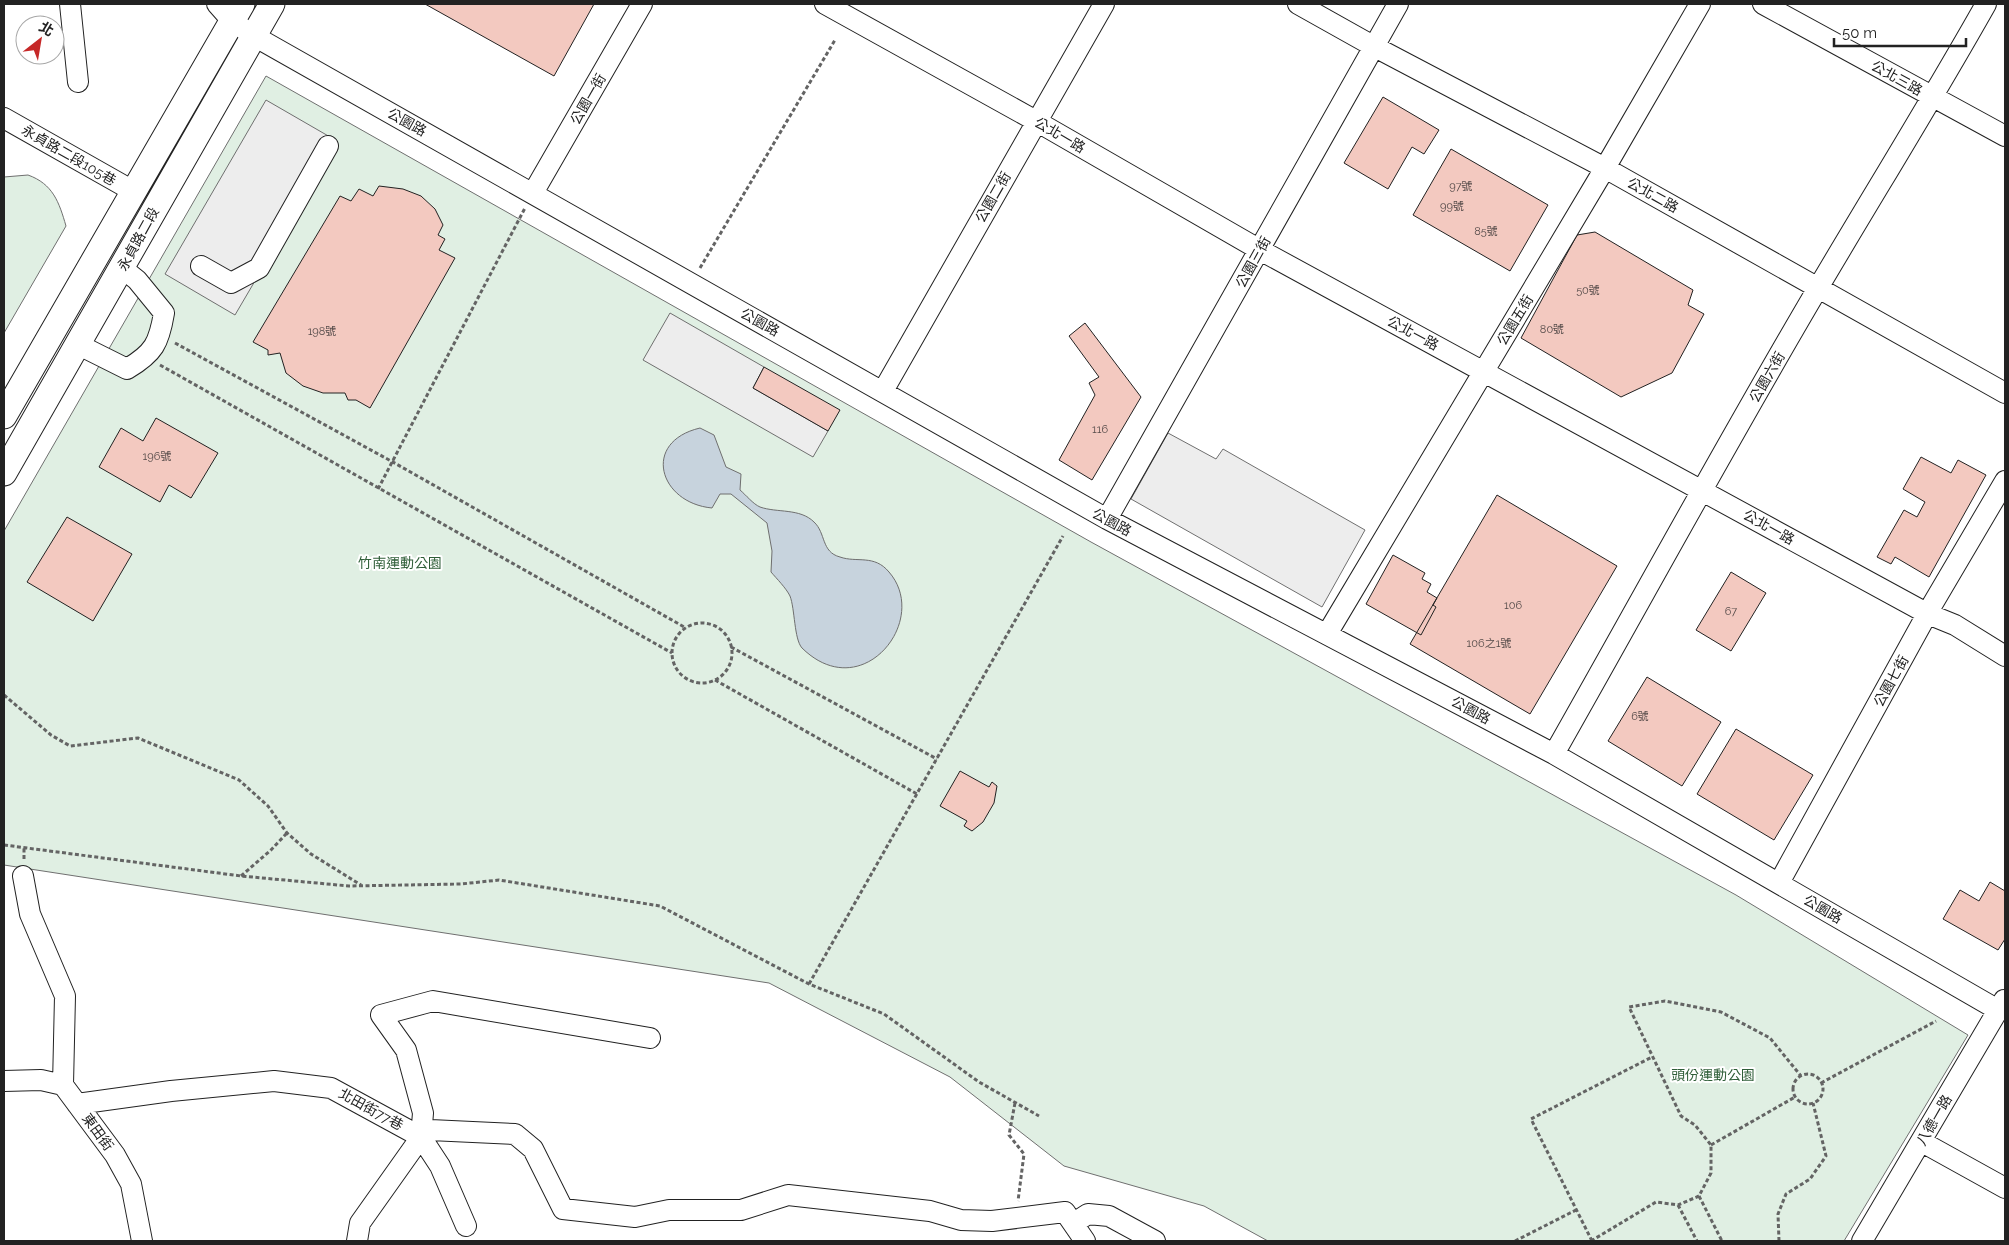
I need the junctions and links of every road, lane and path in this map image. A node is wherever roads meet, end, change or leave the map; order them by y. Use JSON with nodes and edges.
{"nodes":[{"id":1,"x":70,"y":4,"type":"edge"},
{"id":2,"x":272,"y":4,"type":"edge"},
{"id":3,"x":642,"y":4,"type":"edge"},
{"id":4,"x":825,"y":4,"type":"edge"},
{"id":5,"x":1104,"y":4,"type":"edge"},
{"id":6,"x":1298,"y":4,"type":"edge"},
{"id":7,"x":1398,"y":4,"type":"edge"},
{"id":8,"x":1700,"y":4,"type":"edge"},
{"id":9,"x":1763,"y":4,"type":"edge"},
{"id":10,"x":1986,"y":4,"type":"edge"},
{"id":11,"x":230,"y":10,"type":"edge"},
{"id":12,"x":254,"y":36,"type":"junction"},
{"id":13,"x":835,"y":40,"type":"dead end"},
{"id":14,"x":1373,"y":46,"type":"junction"},
{"id":15,"x":78,"y":82,"type":"dead end"},
{"id":16,"x":1933,"y":99,"type":"junction"},
{"id":17,"x":4,"y":118,"type":"edge"},
{"id":18,"x":1036,"y":121,"type":"junction"},
{"id":19,"x":2005,"y":136,"type":"edge"},
{"id":20,"x":328,"y":146,"type":"dead end"},
{"id":21,"x":1605,"y":168,"type":"junction"},
{"id":22,"x":133,"y":192,"type":"junction"},
{"id":23,"x":533,"y":193,"type":"junction"},
{"id":24,"x":1260,"y":250,"type":"junction"},
{"id":25,"x":201,"y":266,"type":"dead end"},
{"id":26,"x":122,"y":268,"type":"junction"},
{"id":27,"x":691,"y":283,"type":"junction"},
{"id":28,"x":1818,"y":288,"type":"junction"},
{"id":29,"x":160,"y":335,"type":"junction"},
{"id":30,"x":77,"y":344,"type":"junction"},
{"id":31,"x":146,"y":358,"type":"junction"},
{"id":32,"x":1483,"y":371,"type":"junction"},
{"id":33,"x":883,"y":391,"type":"junction"},
{"id":34,"x":2005,"y":393,"type":"edge"},
{"id":35,"x":4,"y":416,"type":"edge"},
{"id":36,"x":392,"y":461,"type":"junction"},
{"id":37,"x":4,"y":474,"type":"edge"},
{"id":38,"x":2005,"y":481,"type":"edge"},
{"id":39,"x":378,"y":489,"type":"junction"},
{"id":40,"x":1702,"y":490,"type":"junction"},
{"id":41,"x":1106,"y":519,"type":"junction"},
{"id":42,"x":1063,"y":536,"type":"dead end"},
{"id":43,"x":1928,"y":614,"type":"junction"},
{"id":44,"x":686,"y":628,"type":"junction"},
{"id":45,"x":1327,"y":634,"type":"junction"},
{"id":46,"x":731,"y":647,"type":"junction"},
{"id":47,"x":672,"y":653,"type":"junction"},
{"id":48,"x":2005,"y":656,"type":"edge"},
{"id":49,"x":715,"y":680,"type":"junction"},
{"id":50,"x":5,"y":697,"type":"edge"},
{"id":51,"x":1554,"y":754,"type":"junction"},
{"id":52,"x":937,"y":759,"type":"junction"},
{"id":53,"x":917,"y":794,"type":"junction"},
{"id":54,"x":287,"y":833,"type":"junction"},
{"id":55,"x":4,"y":845,"type":"edge"},
{"id":56,"x":23,"y":876,"type":"dead end"},
{"id":57,"x":241,"y":876,"type":"junction"},
{"id":58,"x":1779,"y":883,"type":"junction"},
{"id":59,"x":362,"y":886,"type":"junction"},
{"id":60,"x":809,"y":984,"type":"junction"},
{"id":61,"x":2002,"y":1004,"type":"edge"},
{"id":62,"x":1936,"y":1021,"type":"dead end"},
{"id":63,"x":650,"y":1038,"type":"dead end"},
{"id":64,"x":1652,"y":1056,"type":"junction"},
{"id":65,"x":1801,"y":1076,"type":"junction"},
{"id":66,"x":4,"y":1081,"type":"edge"},
{"id":67,"x":1821,"y":1083,"type":"junction"},
{"id":68,"x":63,"y":1085,"type":"junction"},
{"id":69,"x":1795,"y":1097,"type":"junction"},
{"id":70,"x":1015,"y":1102,"type":"junction"},
{"id":71,"x":1813,"y":1103,"type":"junction"},
{"id":72,"x":77,"y":1104,"type":"junction"},
{"id":73,"x":1039,"y":1116,"type":"dead end"},
{"id":74,"x":421,"y":1137,"type":"junction"},
{"id":75,"x":1922,"y":1142,"type":"junction"},
{"id":76,"x":1711,"y":1145,"type":"junction"},
{"id":77,"x":2005,"y":1188,"type":"edge"},
{"id":78,"x":1698,"y":1196,"type":"junction"},
{"id":79,"x":1678,"y":1205,"type":"junction"},
{"id":80,"x":1576,"y":1210,"type":"junction"},
{"id":81,"x":1015,"y":1218,"type":"junction"},
{"id":82,"x":1074,"y":1223,"type":"junction"},
{"id":83,"x":466,"y":1226,"type":"dead end"},
{"id":84,"x":146,"y":1241,"type":"edge"},
{"id":85,"x":357,"y":1241,"type":"edge"},
{"id":86,"x":1085,"y":1241,"type":"edge"},
{"id":87,"x":1155,"y":1241,"type":"edge"},
{"id":88,"x":1515,"y":1241,"type":"edge"},
{"id":89,"x":1591,"y":1241,"type":"edge"},
{"id":90,"x":1697,"y":1241,"type":"edge"},
{"id":91,"x":1722,"y":1241,"type":"edge"},
{"id":92,"x":1779,"y":1241,"type":"edge"},
{"id":93,"x":1862,"y":1241,"type":"edge"}],
"edges":[{"from":1,"to":15,"type":"street"},
{"from":2,"to":12,"type":"main road","name":"永貞路二段"},
{"from":3,"to":23,"type":"street","name":"公園一街"},
{"from":4,"to":18,"type":"street","name":"公北一路"},
{"from":5,"to":18,"type":"street","name":"公園二街"},
{"from":6,"to":14,"type":"street","name":"公北二路"},
{"from":7,"to":14,"type":"street","name":"公園三街"},
{"from":8,"to":21,"type":"street","name":"公園五街"},
{"from":9,"to":16,"type":"street","name":"公北三路"},
{"from":10,"to":16,"type":"street","name":"公園六街"},
{"from":11,"to":12,"type":"street","name":"公園路"},
{"from":11,"to":22,"type":"main road","name":"永貞路二段"},
{"from":12,"to":23,"type":"street","name":"公園路"},
{"from":12,"to":26,"type":"main road","name":"永貞路二段"},
{"from":13,"to":27,"type":"path"},
{"from":14,"to":21,"type":"street","name":"公北二路"},
{"from":14,"to":24,"type":"street","name":"公園三街"},
{"from":16,"to":19,"type":"street","name":"公北三路"},
{"from":16,"to":28,"type":"street","name":"公園六街"},
{"from":17,"to":22,"type":"street","name":"永貞路二段105巷"},
{"from":18,"to":24,"type":"street","name":"公北一路"},
{"from":18,"to":33,"type":"street","name":"公園二街"},
{"from":20,"to":25,"type":"street"},
{"from":21,"to":28,"type":"street","name":"公北二路"},
{"from":21,"to":32,"type":"street","name":"公園五街"},
{"from":22,"to":35,"type":"main road","name":"永貞路二段"},
{"from":23,"to":27,"type":"street","name":"公園路"},
{"from":23,"to":36,"type":"path"},
{"from":24,"to":32,"type":"street","name":"公北一路"},
{"from":24,"to":41,"type":"street","name":"公園三街"},
{"from":26,"to":29,"type":"street"},
{"from":26,"to":30,"type":"main road","name":"永貞路二段"},
{"from":27,"to":33,"type":"street","name":"公園路"},
{"from":28,"to":34,"type":"street","name":"公北二路"},
{"from":28,"to":40,"type":"street","name":"公園六街"},
{"from":29,"to":31,"type":"street"},
{"from":29,"to":36,"type":"path"},
{"from":30,"to":31,"type":"street"},
{"from":30,"to":37,"type":"main road","name":"永貞路二段"},
{"from":31,"to":39,"type":"path"},
{"from":32,"to":40,"type":"street","name":"公北一路"},
{"from":32,"to":45,"type":"street","name":"公園五街"},
{"from":33,"to":41,"type":"street","name":"公園路"},
{"from":36,"to":39,"type":"path"},
{"from":36,"to":44,"type":"path"},
{"from":38,"to":43,"type":"street","name":"公園七街"},
{"from":39,"to":47,"type":"path"},
{"from":40,"to":43,"type":"street","name":"公北一路"},
{"from":40,"to":51,"type":"street","name":"公園六街"},
{"from":41,"to":45,"type":"street","name":"公園路"},
{"from":42,"to":52,"type":"path"},
{"from":43,"to":48,"type":"street","name":"公北一路"},
{"from":43,"to":58,"type":"street","name":"公園七街"},
{"from":44,"to":46,"type":"path"},
{"from":44,"to":47,"type":"path"},
{"from":45,"to":51,"type":"street","name":"公園路"},
{"from":46,"to":49,"type":"path"},
{"from":46,"to":52,"type":"path"},
{"from":47,"to":49,"type":"path"},
{"from":49,"to":53,"type":"path"},
{"from":50,"to":54,"type":"path"},
{"from":51,"to":58,"type":"street","name":"公園路"},
{"from":52,"to":53,"type":"path"},
{"from":53,"to":60,"type":"path"},
{"from":54,"to":57,"type":"path"},
{"from":54,"to":59,"type":"path"},
{"from":55,"to":57,"type":"path"},
{"from":56,"to":68,"type":"street"},
{"from":57,"to":59,"type":"path"},
{"from":58,"to":61,"type":"street","name":"公園路"},
{"from":59,"to":60,"type":"path"},
{"from":60,"to":70,"type":"path"},
{"from":61,"to":75,"type":"street","name":"八德一路"},
{"from":62,"to":67,"type":"path"},
{"from":63,"to":74,"type":"street"},
{"from":64,"to":65,"type":"path"},
{"from":64,"to":76,"type":"path"},
{"from":64,"to":80,"type":"path"},
{"from":65,"to":67,"type":"path"},
{"from":65,"to":69,"type":"path"},
{"from":66,"to":68,"type":"street"},
{"from":67,"to":71,"type":"path"},
{"from":68,"to":72,"type":"street","name":"東田街"},
{"from":69,"to":71,"type":"path"},
{"from":69,"to":76,"type":"path"},
{"from":70,"to":73,"type":"path"},
{"from":70,"to":81,"type":"path"},
{"from":71,"to":92,"type":"path"},
{"from":72,"to":74,"type":"street","name":"北田街77巷"},
{"from":72,"to":84,"type":"street","name":"東田街"},
{"from":74,"to":81,"type":"street"},
{"from":74,"to":83,"type":"street"},
{"from":74,"to":85,"type":"street","name":"北田街77巷"},
{"from":75,"to":77,"type":"street"},
{"from":75,"to":93,"type":"street","name":"八德一路"},
{"from":76,"to":78,"type":"path"},
{"from":78,"to":79,"type":"path"},
{"from":78,"to":91,"type":"path"},
{"from":79,"to":89,"type":"path"},
{"from":79,"to":90,"type":"path"},
{"from":80,"to":88,"type":"path"},
{"from":80,"to":89,"type":"path"},
{"from":81,"to":82,"type":"street"},
{"from":82,"to":86,"type":"street"},
{"from":82,"to":87,"type":"street"}]}
